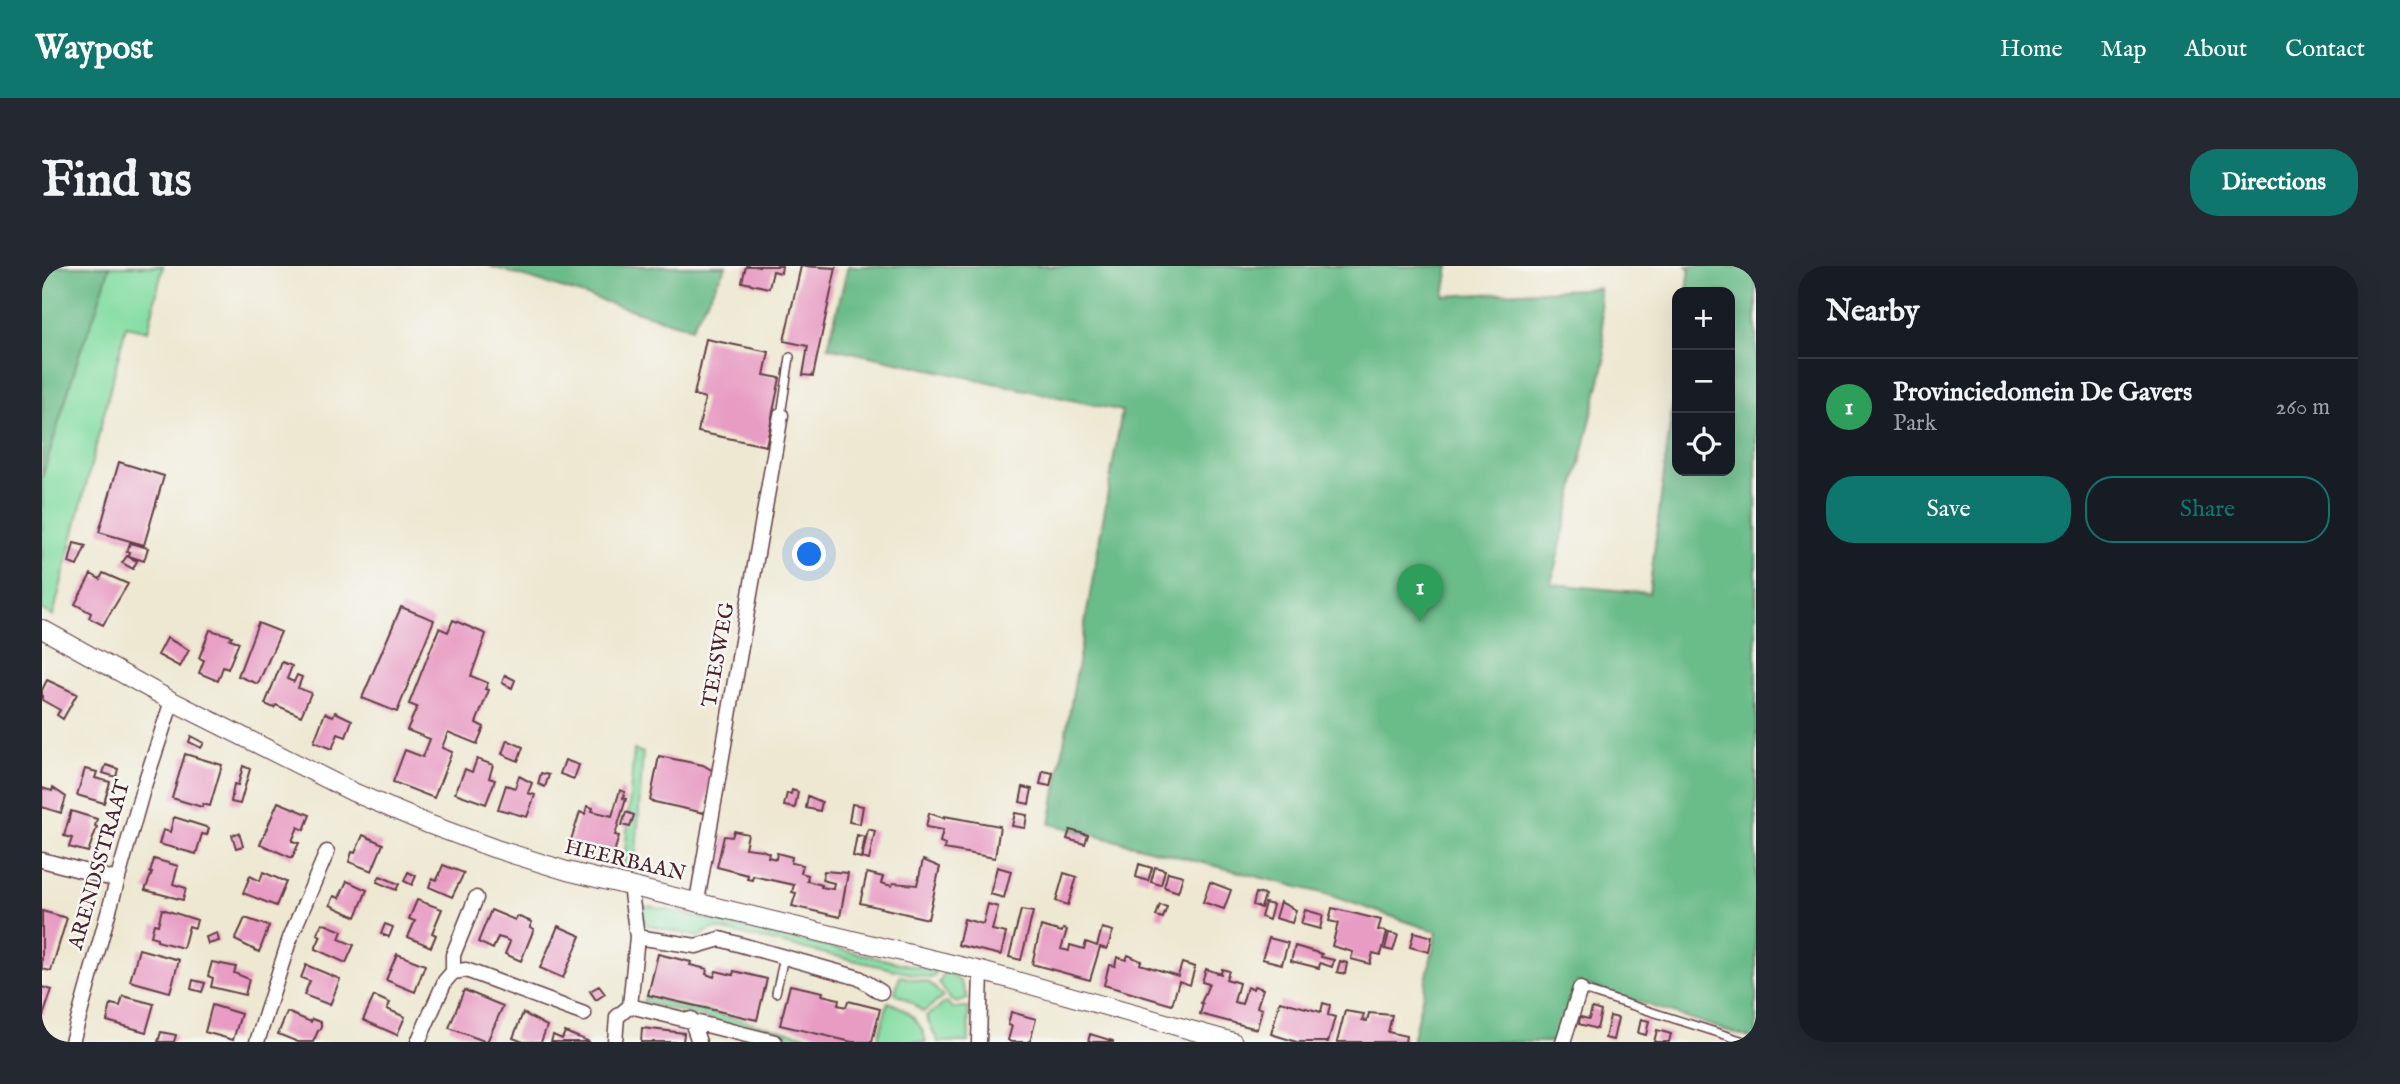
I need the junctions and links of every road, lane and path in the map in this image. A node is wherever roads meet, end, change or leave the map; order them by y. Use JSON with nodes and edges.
{"nodes":[{"id":1,"x":790,"y":357,"type":"dead end"},
{"id":2,"x":781,"y":415,"type":"joint"},
{"id":3,"x":42,"y":629,"type":"edge"},
{"id":4,"x":172,"y":701,"type":"junction"},
{"id":5,"x":327,"y":852,"type":"dead end"},
{"id":6,"x":42,"y":860,"type":"edge"},
{"id":7,"x":117,"y":880,"type":"junction"},
{"id":8,"x":630,"y":886,"type":"junction"},
{"id":9,"x":476,"y":898,"type":"dead end"},
{"id":10,"x":697,"y":901,"type":"junction"},
{"id":11,"x":637,"y":937,"type":"junction"},
{"id":12,"x":784,"y":957,"type":"junction"},
{"id":13,"x":981,"y":971,"type":"junction"},
{"id":14,"x":453,"y":972,"type":"junction"},
{"id":15,"x":1581,"y":986,"type":"joint"},
{"id":16,"x":881,"y":992,"type":"dead end"},
{"id":17,"x":776,"y":993,"type":"dead end"},
{"id":18,"x":630,"y":1006,"type":"junction"},
{"id":19,"x":584,"y":1014,"type":"dead end"},
{"id":20,"x":691,"y":1019,"type":"junction"},
{"id":21,"x":72,"y":1042,"type":"edge"},
{"id":22,"x":257,"y":1042,"type":"edge"},
{"id":23,"x":418,"y":1042,"type":"edge"},
{"id":24,"x":615,"y":1042,"type":"edge"},
{"id":25,"x":699,"y":1042,"type":"edge"},
{"id":26,"x":775,"y":1042,"type":"edge"},
{"id":27,"x":979,"y":1042,"type":"edge"},
{"id":28,"x":1233,"y":1042,"type":"edge"},
{"id":29,"x":1563,"y":1042,"type":"edge"},
{"id":30,"x":1746,"y":1042,"type":"edge"}],
"edges":[{"from":1,"to":2,"type":"lane"},
{"from":2,"to":10,"type":"street","name":"TEESWEG"},
{"from":3,"to":4,"type":"street","name":"HEERBAAN"},
{"from":4,"to":7,"type":"street","name":"ARENDSSTRAAT"},
{"from":4,"to":8,"type":"street","name":"HEERBAAN"},
{"from":5,"to":22,"type":"street"},
{"from":6,"to":7,"type":"street"},
{"from":7,"to":21,"type":"street","name":"ARENDSSTRAAT"},
{"from":8,"to":10,"type":"street","name":"HEERBAAN"},
{"from":8,"to":11,"type":"street"},
{"from":9,"to":14,"type":"street"},
{"from":10,"to":13,"type":"street","name":"HEERBAAN"},
{"from":11,"to":12,"type":"street"},
{"from":11,"to":18,"type":"street"},
{"from":12,"to":16,"type":"street"},
{"from":12,"to":17,"type":"lane"},
{"from":13,"to":27,"type":"street"},
{"from":13,"to":28,"type":"street","name":"HEERBAAN"},
{"from":14,"to":19,"type":"street"},
{"from":14,"to":23,"type":"street"},
{"from":15,"to":29,"type":"street"},
{"from":15,"to":30,"type":"lane"},
{"from":18,"to":20,"type":"street"},
{"from":18,"to":24,"type":"street"},
{"from":20,"to":25,"type":"street"},
{"from":20,"to":26,"type":"street"}]}
